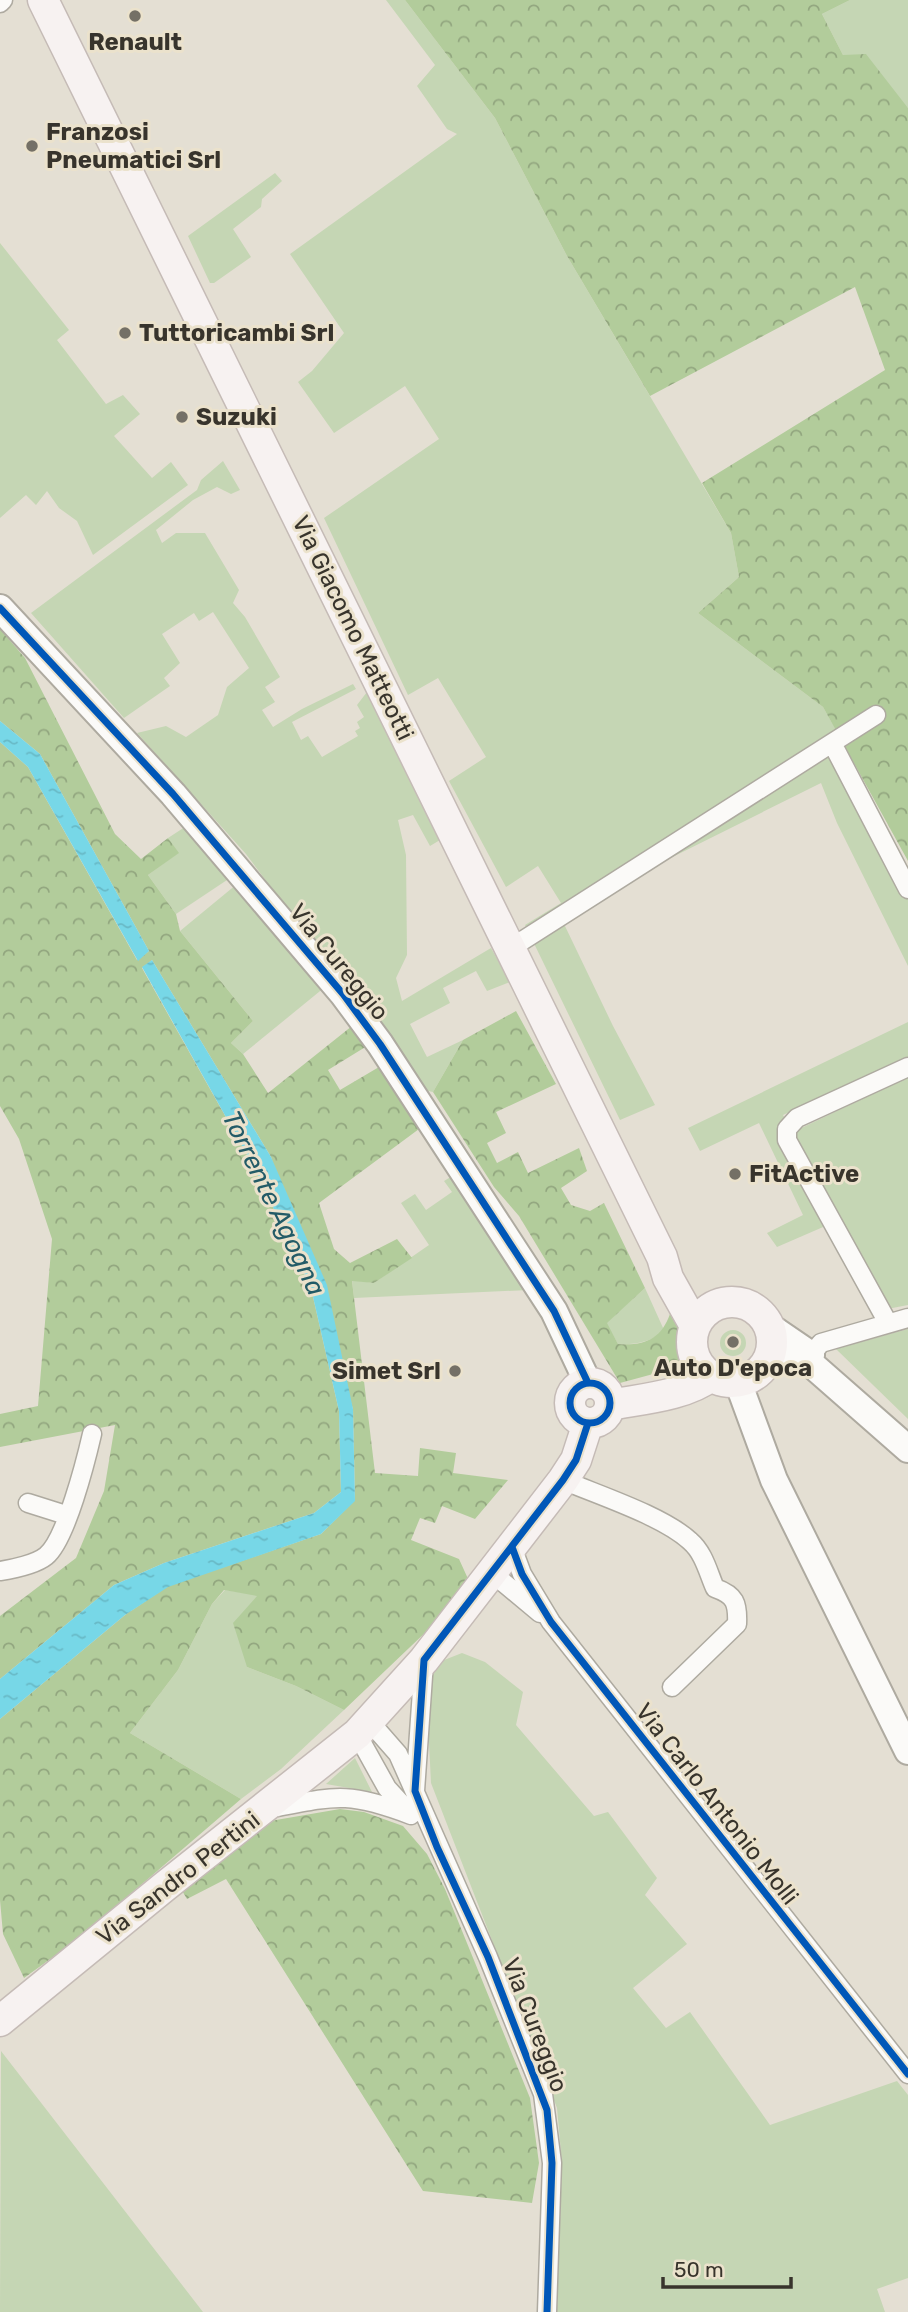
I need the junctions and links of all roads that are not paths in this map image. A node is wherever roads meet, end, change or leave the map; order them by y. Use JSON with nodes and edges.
{"nodes":[{"id":1,"x":43,"y":0,"type":"edge"},
{"id":2,"x":0,"y":608,"type":"edge"},
{"id":3,"x":876,"y":715,"type":"dead end"},
{"id":4,"x":832,"y":743,"type":"junction"},
{"id":5,"x":908,"y":889,"type":"edge"},
{"id":6,"x":511,"y":948,"type":"junction"},
{"id":7,"x":908,"y":1067,"type":"edge"},
{"id":8,"x":703,"y":1317,"type":"junction"},
{"id":9,"x":908,"y":1318,"type":"edge"},
{"id":10,"x":888,"y":1323,"type":"junction"},
{"id":11,"x":770,"y":1327,"type":"junction"},
{"id":12,"x":811,"y":1359,"type":"junction"},
{"id":13,"x":767,"y":1363,"type":"junction"},
{"id":14,"x":716,"y":1375,"type":"junction"},
{"id":15,"x":588,"y":1383,"type":"joint"},
{"id":16,"x":599,"y":1414,"type":"junction"},
{"id":17,"x":92,"y":1434,"type":"dead end"},
{"id":18,"x":908,"y":1449,"type":"edge"},
{"id":19,"x":563,"y":1480,"type":"junction"},
{"id":20,"x":28,"y":1503,"type":"dead end"},
{"id":21,"x":66,"y":1515,"type":"junction"},
{"id":22,"x":512,"y":1547,"type":"junction"},
{"id":23,"x":0,"y":1571,"type":"edge"},
{"id":24,"x":492,"y":1573,"type":"junction"},
{"id":25,"x":551,"y":1622,"type":"junction"},
{"id":26,"x":424,"y":1660,"type":"junction"},
{"id":27,"x":672,"y":1687,"type":"dead end"},
{"id":28,"x":364,"y":1728,"type":"junction"},
{"id":29,"x":908,"y":1751,"type":"edge"},
{"id":30,"x":415,"y":1791,"type":"junction"},
{"id":31,"x":264,"y":1809,"type":"junction"},
{"id":32,"x":411,"y":1815,"type":"junction"},
{"id":33,"x":437,"y":1847,"type":"junction"},
{"id":34,"x":0,"y":2021,"type":"edge"},
{"id":35,"x":908,"y":2074,"type":"edge"},
{"id":36,"x":547,"y":2312,"type":"edge"}],
"edges":[{"from":1,"to":6,"type":"main road","name":"Via Giacomo Matteotti"},
{"from":2,"to":15,"type":"main road","name":"Via Cureggio"},
{"from":3,"to":4,"type":"street"},
{"from":4,"to":5,"type":"street"},
{"from":4,"to":6,"type":"street"},
{"from":6,"to":8,"type":"main road","name":"Via Giacomo Matteotti"},
{"from":7,"to":10,"type":"street"},
{"from":8,"to":11,"type":"main road"},
{"from":8,"to":14,"type":"main road"},
{"from":9,"to":10,"type":"street"},
{"from":10,"to":12,"type":"street"},
{"from":11,"to":12,"type":"main road"},
{"from":11,"to":13,"type":"main road"},
{"from":12,"to":13,"type":"main road"},
{"from":12,"to":18,"type":"main road"},
{"from":13,"to":14,"type":"main road"},
{"from":14,"to":16,"type":"main road"},
{"from":14,"to":29,"type":"main road"},
{"from":15,"to":16,"type":"main road"},
{"from":16,"to":19,"type":"main road"},
{"from":17,"to":21,"type":"street"},
{"from":19,"to":22,"type":"main road"},
{"from":19,"to":27,"type":"street"},
{"from":20,"to":21,"type":"street"},
{"from":21,"to":23,"type":"street"},
{"from":22,"to":24,"type":"main road"},
{"from":22,"to":25,"type":"street","name":"Via Carlo Antonio Molli"},
{"from":24,"to":25,"type":"street","name":"Via Carlo Antonio Molli"},
{"from":24,"to":26,"type":"main road"},
{"from":25,"to":35,"type":"street","name":"Via Carlo Antonio Molli"},
{"from":26,"to":28,"type":"main road"},
{"from":26,"to":30,"type":"street"},
{"from":28,"to":30,"type":"street"},
{"from":28,"to":31,"type":"main road","name":"Via Sandro Pertini"},
{"from":28,"to":32,"type":"street"},
{"from":30,"to":33,"type":"street"},
{"from":31,"to":32,"type":"street"},
{"from":31,"to":34,"type":"main road","name":"Via Sandro Pertini"},
{"from":32,"to":33,"type":"street"},
{"from":33,"to":36,"type":"street","name":"Via Cureggio"}]}
